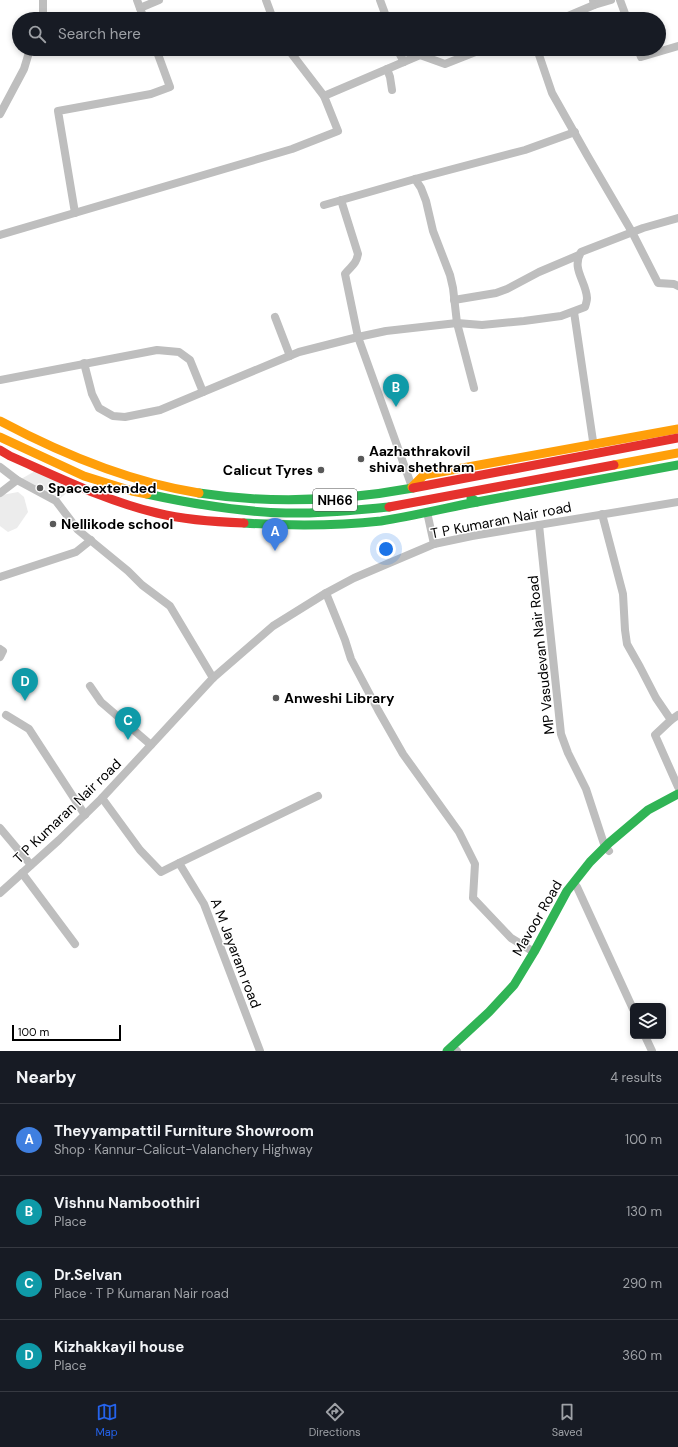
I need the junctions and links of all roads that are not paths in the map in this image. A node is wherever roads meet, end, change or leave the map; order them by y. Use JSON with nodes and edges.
{"nodes":[{"id":1,"x":44,"y":0,"type":"edge"},
{"id":2,"x":137,"y":0,"type":"edge"},
{"id":3,"x":159,"y":0,"type":"edge"},
{"id":4,"x":266,"y":0,"type":"edge"},
{"id":5,"x":380,"y":0,"type":"edge"},
{"id":6,"x":611,"y":0,"type":"edge"},
{"id":7,"x":620,"y":0,"type":"edge"},
{"id":8,"x":594,"y":3,"type":"edge"},
{"id":9,"x":43,"y":12,"type":"edge"},
{"id":10,"x":141,"y":12,"type":"edge"},
{"id":11,"x":144,"y":12,"type":"edge"},
{"id":12,"x":271,"y":12,"type":"edge"},
{"id":13,"x":384,"y":12,"type":"edge"},
{"id":14,"x":575,"y":12,"type":"edge"},
{"id":15,"x":624,"y":12,"type":"edge"},
{"id":16,"x":678,"y":46,"type":"edge"},
{"id":17,"x":666,"y":50,"type":"edge"},
{"id":18,"x":28,"y":56,"type":"edge"},
{"id":19,"x":159,"y":56,"type":"edge"},
{"id":20,"x":293,"y":56,"type":"edge"},
{"id":21,"x":401,"y":56,"type":"edge"},
{"id":22,"x":418,"y":56,"type":"edge"},
{"id":23,"x":423,"y":56,"type":"edge"},
{"id":24,"x":465,"y":56,"type":"edge"},
{"id":25,"x":539,"y":56,"type":"edge"},
{"id":26,"x":404,"y":62,"type":"junction"},
{"id":27,"x":387,"y":69,"type":"junction"},
{"id":28,"x":392,"y":90,"type":"dead end"},
{"id":29,"x":324,"y":96,"type":"junction"},
{"id":30,"x":0,"y":114,"type":"edge"},
{"id":31,"x":575,"y":132,"type":"junction"},
{"id":32,"x":415,"y":179,"type":"junction"},
{"id":33,"x":341,"y":200,"type":"junction"},
{"id":34,"x":324,"y":205,"type":"dead end"},
{"id":35,"x":75,"y":213,"type":"junction"},
{"id":36,"x":678,"y":218,"type":"edge"},
{"id":37,"x":632,"y":232,"type":"junction"},
{"id":38,"x":0,"y":235,"type":"edge"},
{"id":39,"x":579,"y":255,"type":"junction"},
{"id":40,"x":678,"y":286,"type":"edge"},
{"id":41,"x":454,"y":300,"type":"junction"},
{"id":42,"x":574,"y":312,"type":"junction"},
{"id":43,"x":275,"y":317,"type":"dead end"},
{"id":44,"x":457,"y":323,"type":"junction"},
{"id":45,"x":358,"y":337,"type":"junction"},
{"id":46,"x":290,"y":356,"type":"junction"},
{"id":47,"x":84,"y":364,"type":"junction"},
{"id":48,"x":0,"y":380,"type":"edge"},
{"id":49,"x":474,"y":388,"type":"dead end"},
{"id":50,"x":203,"y":392,"type":"junction"},
{"id":51,"x":0,"y":421,"type":"edge"},
{"id":52,"x":678,"y":429,"type":"edge"},
{"id":53,"x":0,"y":437,"type":"edge"},
{"id":54,"x":678,"y":438,"type":"edge"},
{"id":55,"x":593,"y":440,"type":"dead end"},
{"id":56,"x":0,"y":450,"type":"edge"},
{"id":57,"x":678,"y":453,"type":"edge"},
{"id":58,"x":678,"y":464,"type":"edge"},
{"id":59,"x":0,"y":467,"type":"edge"},
{"id":60,"x":16,"y":480,"type":"junction"},
{"id":61,"x":412,"y":487,"type":"junction"},
{"id":62,"x":0,"y":493,"type":"edge"},
{"id":63,"x":461,"y":493,"type":"junction"},
{"id":64,"x":477,"y":502,"type":"junction"},
{"id":65,"x":678,"y":502,"type":"edge"},
{"id":66,"x":427,"y":512,"type":"junction"},
{"id":67,"x":602,"y":514,"type":"junction"},
{"id":68,"x":539,"y":525,"type":"junction"},
{"id":69,"x":91,"y":540,"type":"junction"},
{"id":70,"x":434,"y":544,"type":"junction"},
{"id":71,"x":0,"y":576,"type":"edge"},
{"id":72,"x":326,"y":593,"type":"junction"},
{"id":73,"x":0,"y":649,"type":"edge"},
{"id":74,"x":0,"y":657,"type":"edge"},
{"id":75,"x":213,"y":678,"type":"junction"},
{"id":76,"x":90,"y":686,"type":"dead end"},
{"id":77,"x":6,"y":714,"type":"dead end"},
{"id":78,"x":678,"y":715,"type":"edge"},
{"id":79,"x":670,"y":720,"type":"junction"},
{"id":80,"x":151,"y":745,"type":"junction"},
{"id":81,"x":678,"y":787,"type":"edge"},
{"id":82,"x":678,"y":794,"type":"edge"},
{"id":83,"x":318,"y":796,"type":"dead end"},
{"id":84,"x":102,"y":798,"type":"junction"},
{"id":85,"x":678,"y":801,"type":"edge"},
{"id":86,"x":84,"y":815,"type":"junction"},
{"id":87,"x":0,"y":828,"type":"edge"},
{"id":88,"x":607,"y":849,"type":"junction"},
{"id":89,"x":179,"y":863,"type":"junction"},
{"id":90,"x":31,"y":865,"type":"junction"},
{"id":91,"x":22,"y":873,"type":"junction"},
{"id":92,"x":577,"y":887,"type":"junction"},
{"id":93,"x":0,"y":893,"type":"edge"},
{"id":94,"x":75,"y":944,"type":"dead end"},
{"id":95,"x":534,"y":952,"type":"junction"},
{"id":96,"x":630,"y":1003,"type":"edge"},
{"id":97,"x":647,"y":1039,"type":"edge"},
{"id":98,"x":260,"y":1051,"type":"edge"},
{"id":99,"x":454,"y":1051,"type":"edge"},
{"id":100,"x":652,"y":1051,"type":"edge"}],
"edges":[{"from":1,"to":9,"type":"street"},
{"from":2,"to":10,"type":"street"},
{"from":3,"to":11,"type":"street"},
{"from":4,"to":12,"type":"street"},
{"from":5,"to":13,"type":"street"},
{"from":6,"to":8,"type":"street"},
{"from":7,"to":15,"type":"street"},
{"from":8,"to":14,"type":"street"},
{"from":16,"to":17,"type":"street"},
{"from":18,"to":30,"type":"street"},
{"from":19,"to":35,"type":"street"},
{"from":20,"to":29,"type":"street"},
{"from":21,"to":26,"type":"street"},
{"from":22,"to":26,"type":"street"},
{"from":23,"to":24,"type":"street"},
{"from":25,"to":31,"type":"street"},
{"from":26,"to":27,"type":"street"},
{"from":27,"to":28,"type":"street"},
{"from":27,"to":29,"type":"street"},
{"from":29,"to":35,"type":"street"},
{"from":31,"to":32,"type":"street"},
{"from":31,"to":37,"type":"street"},
{"from":32,"to":33,"type":"street"},
{"from":32,"to":41,"type":"street"},
{"from":33,"to":34,"type":"street"},
{"from":33,"to":45,"type":"street"},
{"from":35,"to":38,"type":"street"},
{"from":36,"to":37,"type":"street"},
{"from":37,"to":39,"type":"street"},
{"from":37,"to":40,"type":"street"},
{"from":39,"to":41,"type":"street"},
{"from":39,"to":42,"type":"street"},
{"from":41,"to":44,"type":"street"},
{"from":42,"to":44,"type":"street"},
{"from":42,"to":55,"type":"street"},
{"from":43,"to":46,"type":"street"},
{"from":44,"to":45,"type":"street"},
{"from":44,"to":49,"type":"street"},
{"from":45,"to":46,"type":"street"},
{"from":45,"to":61,"type":"street"},
{"from":46,"to":50,"type":"street"},
{"from":47,"to":48,"type":"street"},
{"from":47,"to":50,"type":"street"},
{"from":47,"to":50,"type":"street"},
{"from":51,"to":61,"type":"main road","number":"NH66"},
{"from":52,"to":61,"type":"main road"},
{"from":53,"to":63,"type":"main road","number":"NH66"},
{"from":54,"to":61,"type":"main road","number":"NH66"},
{"from":56,"to":66,"type":"main road"},
{"from":57,"to":63,"type":"main road","number":"NH66"},
{"from":58,"to":64,"type":"main road"},
{"from":59,"to":60,"type":"street"},
{"from":60,"to":62,"type":"street"},
{"from":60,"to":69,"type":"street"},
{"from":63,"to":64,"type":"main road"},
{"from":64,"to":66,"type":"main road"},
{"from":65,"to":67,"type":"street","name":"T P Kumaran Nair road"},
{"from":66,"to":70,"type":"street"},
{"from":67,"to":68,"type":"street","name":"T P Kumaran Nair road"},
{"from":67,"to":79,"type":"street"},
{"from":68,"to":70,"type":"street","name":"T P Kumaran Nair road"},
{"from":68,"to":88,"type":"street","name":"MP Vasudevan Nair Road"},
{"from":69,"to":71,"type":"street"},
{"from":69,"to":75,"type":"street"},
{"from":70,"to":72,"type":"street","name":"T P Kumaran Nair road"},
{"from":72,"to":75,"type":"street","name":"T P Kumaran Nair road"},
{"from":72,"to":95,"type":"street"},
{"from":73,"to":74,"type":"street"},
{"from":75,"to":80,"type":"street","name":"T P Kumaran Nair road"},
{"from":76,"to":80,"type":"street"},
{"from":77,"to":86,"type":"street"},
{"from":78,"to":79,"type":"street"},
{"from":79,"to":81,"type":"street"},
{"from":80,"to":84,"type":"street","name":"T P Kumaran Nair road"},
{"from":82,"to":88,"type":"main road","name":"Mavoor Road"},
{"from":83,"to":89,"type":"street"},
{"from":84,"to":86,"type":"street","name":"T P Kumaran Nair road"},
{"from":84,"to":89,"type":"street"},
{"from":85,"to":88,"type":"main road","name":"Mavoor Road"},
{"from":86,"to":90,"type":"street","name":"T P Kumaran Nair road"},
{"from":87,"to":90,"type":"street"},
{"from":88,"to":92,"type":"main road","name":"Mavoor Road"},
{"from":88,"to":95,"type":"main road","name":"Mavoor Road"},
{"from":89,"to":98,"type":"street","name":"A M Jayaram road"},
{"from":90,"to":91,"type":"street","name":"T P Kumaran Nair road"},
{"from":91,"to":93,"type":"street","name":"T P Kumaran Nair road"},
{"from":91,"to":94,"type":"street"},
{"from":92,"to":96,"type":"street"},
{"from":92,"to":99,"type":"main road","name":"Mavoor Road"},
{"from":95,"to":99,"type":"main road","name":"Mavoor Road"},
{"from":97,"to":100,"type":"street"}]}
